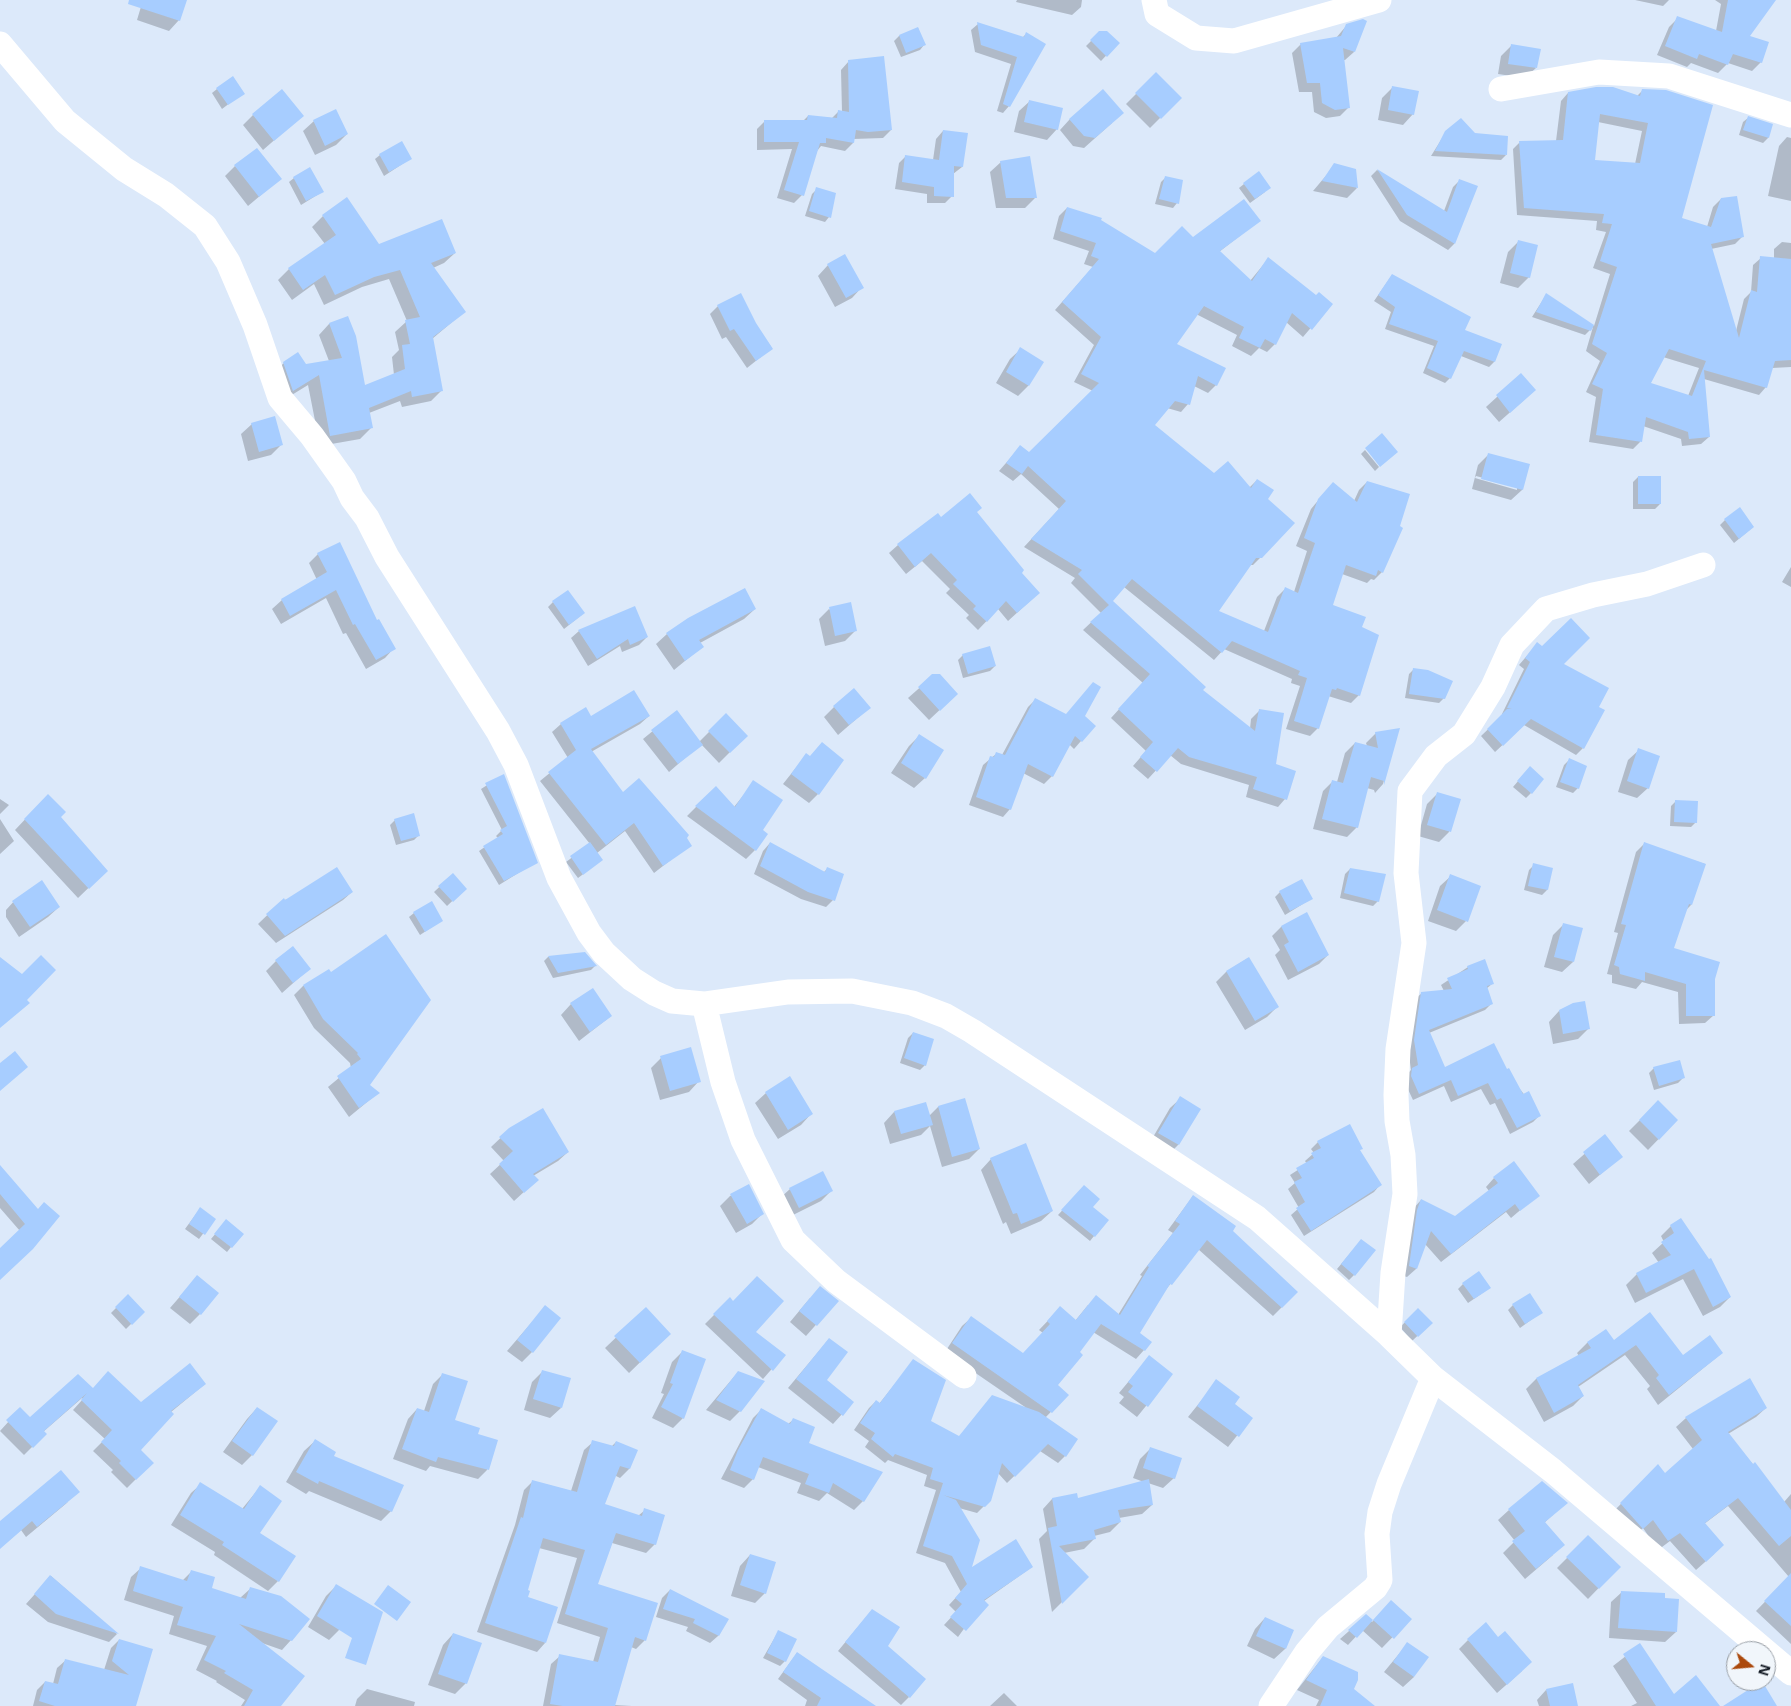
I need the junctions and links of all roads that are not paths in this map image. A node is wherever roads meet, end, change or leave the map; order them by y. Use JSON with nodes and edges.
{"nodes":[{"id":1,"x":1154,"y":0,"type":"edge"},
{"id":2,"x":1379,"y":0,"type":"edge"},
{"id":3,"x":0,"y":44,"type":"edge"},
{"id":4,"x":1500,"y":89,"type":"dead end"},
{"id":5,"x":1791,"y":115,"type":"edge"},
{"id":6,"x":1703,"y":565,"type":"dead end"},
{"id":7,"x":704,"y":1004,"type":"junction"},
{"id":8,"x":1389,"y":1335,"type":"junction"},
{"id":9,"x":964,"y":1376,"type":"dead end"},
{"id":10,"x":1433,"y":1378,"type":"junction"},
{"id":11,"x":1791,"y":1673,"type":"edge"},
{"id":12,"x":1271,"y":1706,"type":"edge"}],
"edges":[{"from":1,"to":2,"type":"street"},
{"from":3,"to":7,"type":"street"},
{"from":4,"to":5,"type":"street"},
{"from":6,"to":8,"type":"street"},
{"from":7,"to":8,"type":"street"},
{"from":7,"to":9,"type":"street"},
{"from":8,"to":10,"type":"street"},
{"from":10,"to":11,"type":"street"},
{"from":10,"to":12,"type":"street"}]}
